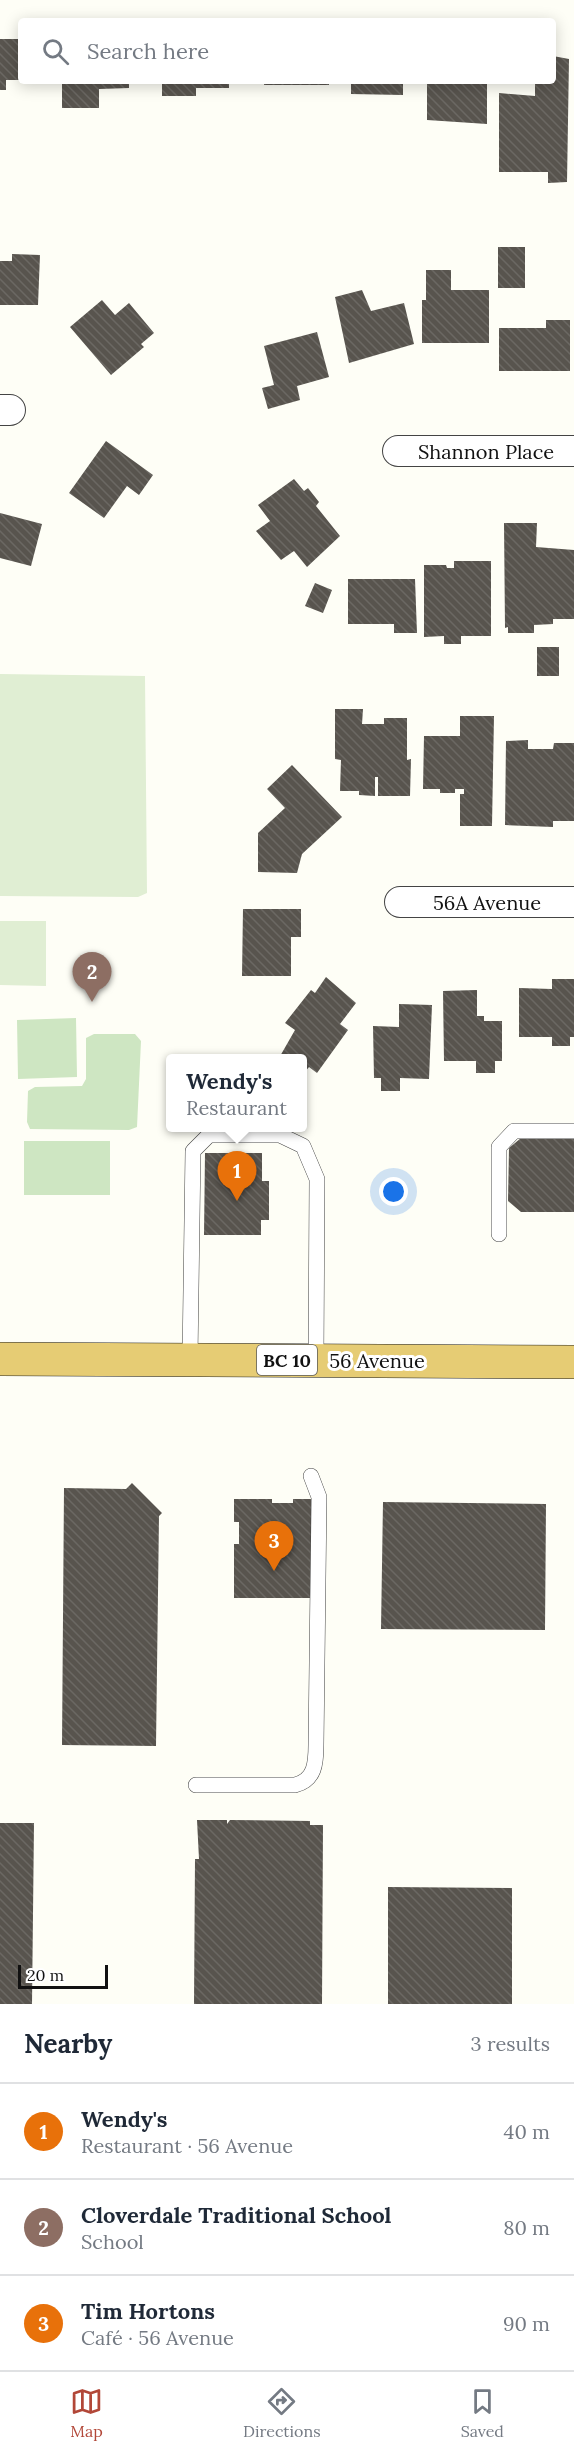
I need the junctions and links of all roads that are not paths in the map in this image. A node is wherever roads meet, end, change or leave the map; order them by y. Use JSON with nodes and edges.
{"nodes":[{"id":1,"x":398,"y":451,"type":"dead end"},
{"id":2,"x":574,"y":451,"type":"edge"},
{"id":3,"x":400,"y":902,"type":"dead end"},
{"id":4,"x":574,"y":902,"type":"edge"},
{"id":5,"x":574,"y":1131,"type":"edge"},
{"id":6,"x":499,"y":1234,"type":"dead end"},
{"id":7,"x":0,"y":1359,"type":"edge"},
{"id":8,"x":190,"y":1359,"type":"junction"},
{"id":9,"x":316,"y":1360,"type":"junction"},
{"id":10,"x":574,"y":1362,"type":"edge"},
{"id":11,"x":312,"y":1476,"type":"dead end"},
{"id":12,"x":196,"y":1785,"type":"dead end"}],
"edges":[{"from":1,"to":2,"type":"street","name":"Shannon Place"},
{"from":3,"to":4,"type":"street","name":"56A Avenue"},
{"from":5,"to":6,"type":"lane"},
{"from":7,"to":8,"type":"highway","name":"56 Avenue","number":"BC 10"},
{"from":8,"to":9,"type":"highway","name":"56 Avenue","number":"BC 10"},
{"from":8,"to":9,"type":"lane"},
{"from":9,"to":10,"type":"highway","name":"56 Avenue","number":"BC 10"},
{"from":11,"to":12,"type":"lane"}]}
